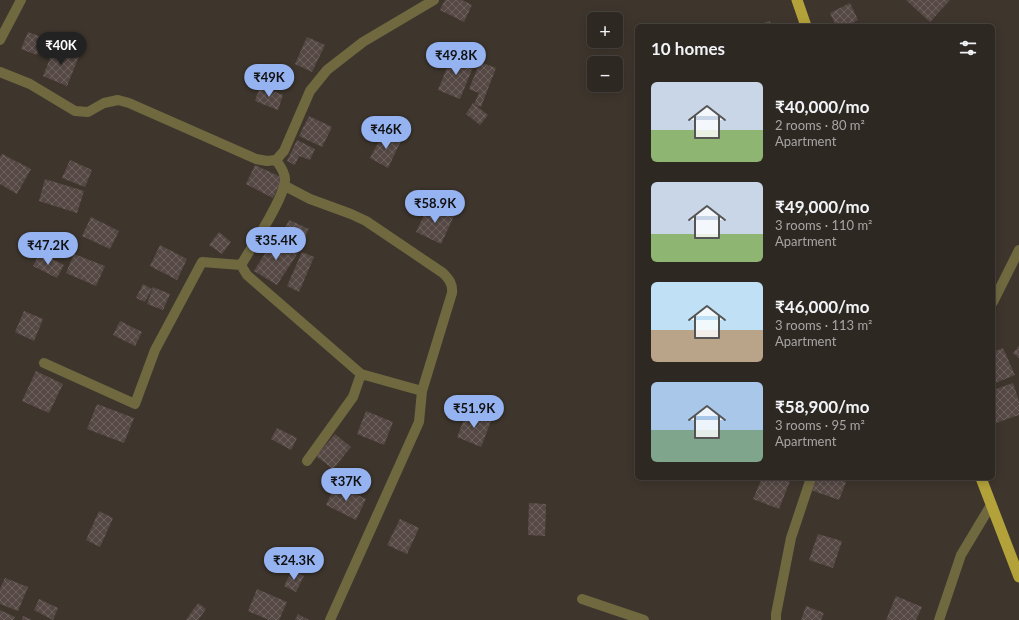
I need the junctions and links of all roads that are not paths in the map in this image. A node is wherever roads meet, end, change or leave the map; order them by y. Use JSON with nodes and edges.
{"nodes":[{"id":1,"x":21,"y":0,"type":"edge"},
{"id":2,"x":434,"y":0,"type":"edge"},
{"id":3,"x":797,"y":0,"type":"edge"},
{"id":4,"x":805,"y":24,"type":"edge"},
{"id":5,"x":0,"y":40,"type":"edge"},
{"id":6,"x":0,"y":72,"type":"edge"},
{"id":7,"x":276,"y":160,"type":"junction"},
{"id":8,"x":285,"y":186,"type":"junction"},
{"id":9,"x":1019,"y":250,"type":"edge"},
{"id":10,"x":241,"y":266,"type":"junction"},
{"id":11,"x":995,"y":298,"type":"edge"},
{"id":12,"x":44,"y":363,"type":"dead end"},
{"id":13,"x":361,"y":374,"type":"junction"},
{"id":14,"x":422,"y":391,"type":"junction"},
{"id":15,"x":307,"y":461,"type":"dead end"},
{"id":16,"x":810,"y":480,"type":"edge"},
{"id":17,"x":981,"y":480,"type":"edge"},
{"id":18,"x":991,"y":505,"type":"junction"},
{"id":19,"x":1019,"y":577,"type":"edge"},
{"id":20,"x":582,"y":599,"type":"dead end"},
{"id":21,"x":330,"y":620,"type":"edge"},
{"id":22,"x":644,"y":620,"type":"edge"},
{"id":23,"x":776,"y":620,"type":"edge"},
{"id":24,"x":939,"y":620,"type":"edge"}],
"edges":[{"from":1,"to":5,"type":"street"},
{"from":2,"to":7,"type":"street"},
{"from":3,"to":4,"type":"highway"},
{"from":6,"to":7,"type":"street"},
{"from":7,"to":8,"type":"street"},
{"from":8,"to":10,"type":"street"},
{"from":8,"to":14,"type":"street"},
{"from":9,"to":11,"type":"street"},
{"from":10,"to":12,"type":"street"},
{"from":10,"to":13,"type":"street"},
{"from":13,"to":14,"type":"street"},
{"from":13,"to":15,"type":"street"},
{"from":14,"to":21,"type":"street"},
{"from":16,"to":23,"type":"street"},
{"from":17,"to":18,"type":"highway"},
{"from":18,"to":19,"type":"highway"},
{"from":18,"to":24,"type":"street"},
{"from":20,"to":22,"type":"street"}]}
